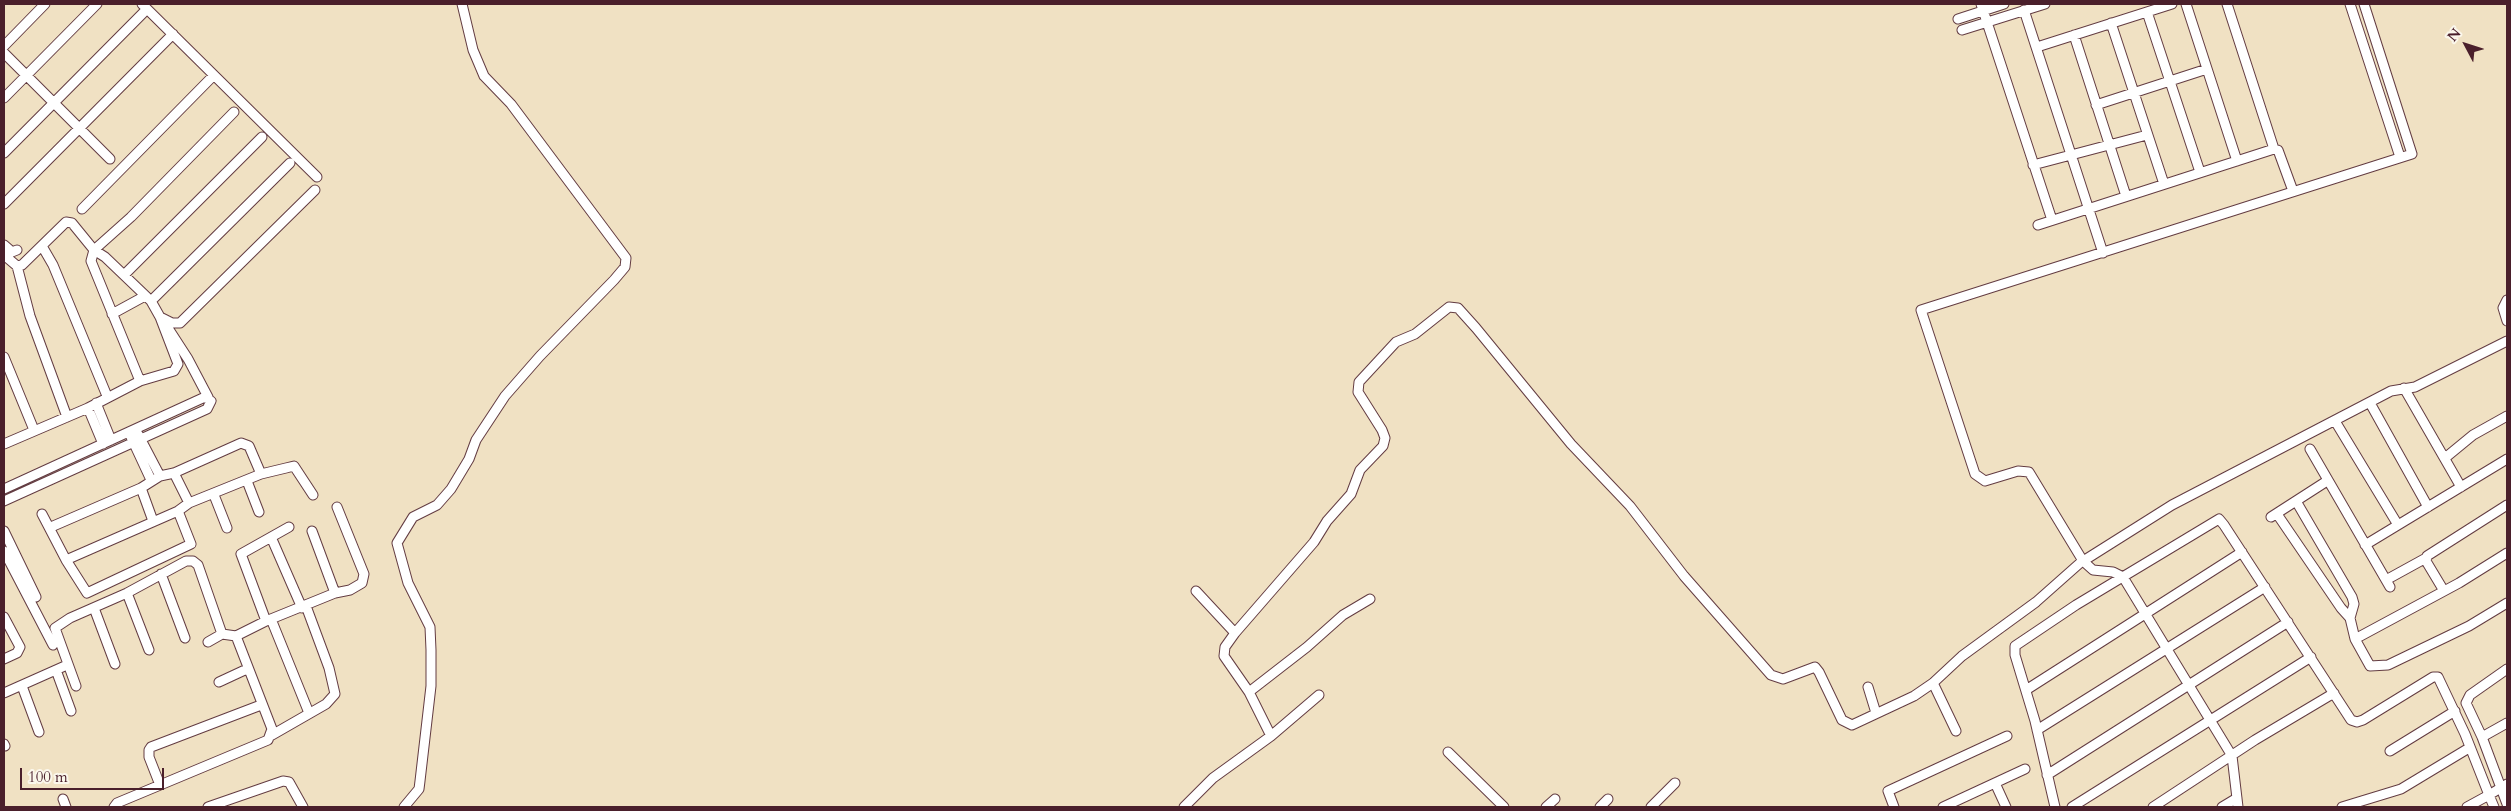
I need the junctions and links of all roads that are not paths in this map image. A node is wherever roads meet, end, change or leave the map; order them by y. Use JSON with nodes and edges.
{"nodes":[{"id":1,"x":45,"y":4,"type":"edge"},
{"id":2,"x":97,"y":4,"type":"edge"},
{"id":3,"x":462,"y":4,"type":"edge"},
{"id":4,"x":2004,"y":4,"type":"edge"},
{"id":5,"x":2045,"y":4,"type":"edge"},
{"id":6,"x":2172,"y":4,"type":"edge"},
{"id":7,"x":2186,"y":4,"type":"edge"},
{"id":8,"x":2227,"y":4,"type":"edge"},
{"id":9,"x":2350,"y":4,"type":"edge"},
{"id":10,"x":2364,"y":4,"type":"edge"},
{"id":11,"x":144,"y":6,"type":"edge"},
{"id":12,"x":1982,"y":7,"type":"edge"},
{"id":13,"x":2024,"y":10,"type":"junction"},
{"id":14,"x":2147,"y":12,"type":"junction"},
{"id":15,"x":1958,"y":19,"type":"dead end"},
{"id":16,"x":1987,"y":22,"type":"junction"},
{"id":17,"x":2111,"y":23,"type":"junction"},
{"id":18,"x":1962,"y":30,"type":"dead end"},
{"id":19,"x":172,"y":34,"type":"junction"},
{"id":20,"x":2074,"y":36,"type":"junction"},
{"id":21,"x":4,"y":46,"type":"edge"},
{"id":22,"x":2037,"y":47,"type":"junction"},
{"id":23,"x":4,"y":53,"type":"edge"},
{"id":24,"x":2207,"y":69,"type":"junction"},
{"id":25,"x":214,"y":75,"type":"junction"},
{"id":26,"x":26,"y":76,"type":"junction"},
{"id":27,"x":2170,"y":80,"type":"junction"},
{"id":28,"x":2134,"y":92,"type":"junction"},
{"id":29,"x":4,"y":98,"type":"edge"},
{"id":30,"x":53,"y":103,"type":"junction"},
{"id":31,"x":2096,"y":105,"type":"junction"},
{"id":32,"x":234,"y":112,"type":"dead end"},
{"id":33,"x":80,"y":129,"type":"junction"},
{"id":34,"x":2147,"y":135,"type":"junction"},
{"id":35,"x":262,"y":137,"type":"dead end"},
{"id":36,"x":2109,"y":145,"type":"junction"},
{"id":37,"x":2274,"y":149,"type":"junction"},
{"id":38,"x":4,"y":152,"type":"edge"},
{"id":39,"x":2072,"y":155,"type":"junction"},
{"id":40,"x":2400,"y":157,"type":"junction"},
{"id":41,"x":110,"y":159,"type":"dead end"},
{"id":42,"x":2237,"y":161,"type":"junction"},
{"id":43,"x":290,"y":163,"type":"dead end"},
{"id":44,"x":2033,"y":165,"type":"junction"},
{"id":45,"x":2200,"y":172,"type":"junction"},
{"id":46,"x":317,"y":177,"type":"dead end"},
{"id":47,"x":2164,"y":184,"type":"junction"},
{"id":48,"x":315,"y":190,"type":"dead end"},
{"id":49,"x":2293,"y":191,"type":"junction"},
{"id":50,"x":2126,"y":196,"type":"junction"},
{"id":51,"x":4,"y":204,"type":"edge"},
{"id":52,"x":2089,"y":208,"type":"junction"},
{"id":53,"x":82,"y":209,"type":"dead end"},
{"id":54,"x":2052,"y":220,"type":"junction"},
{"id":55,"x":2038,"y":225,"type":"dead end"},
{"id":56,"x":4,"y":245,"type":"edge"},
{"id":57,"x":42,"y":246,"type":"junction"},
{"id":58,"x":17,"y":250,"type":"dead end"},
{"id":59,"x":94,"y":250,"type":"junction"},
{"id":60,"x":2103,"y":253,"type":"junction"},
{"id":61,"x":4,"y":255,"type":"edge"},
{"id":62,"x":17,"y":266,"type":"junction"},
{"id":63,"x":124,"y":275,"type":"junction"},
{"id":64,"x":148,"y":298,"type":"junction"},
{"id":65,"x":2507,"y":300,"type":"edge"},
{"id":66,"x":112,"y":314,"type":"junction"},
{"id":67,"x":160,"y":317,"type":"junction"},
{"id":68,"x":2507,"y":321,"type":"edge"},
{"id":69,"x":2507,"y":341,"type":"edge"},
{"id":70,"x":4,"y":357,"type":"edge"},
{"id":71,"x":140,"y":381,"type":"junction"},
{"id":72,"x":2404,"y":388,"type":"junction"},
{"id":73,"x":107,"y":396,"type":"junction"},
{"id":74,"x":208,"y":397,"type":"junction"},
{"id":75,"x":2370,"y":403,"type":"junction"},
{"id":76,"x":92,"y":405,"type":"junction"},
{"id":77,"x":2507,"y":416,"type":"edge"},
{"id":78,"x":67,"y":417,"type":"junction"},
{"id":79,"x":2335,"y":421,"type":"junction"},
{"id":80,"x":34,"y":430,"type":"junction"},
{"id":81,"x":133,"y":430,"type":"junction"},
{"id":82,"x":136,"y":440,"type":"junction"},
{"id":83,"x":107,"y":442,"type":"junction"},
{"id":84,"x":4,"y":444,"type":"edge"},
{"id":85,"x":2310,"y":449,"type":"dead end"},
{"id":86,"x":2445,"y":458,"type":"junction"},
{"id":87,"x":2507,"y":459,"type":"edge"},
{"id":88,"x":174,"y":473,"type":"junction"},
{"id":89,"x":261,"y":474,"type":"junction"},
{"id":90,"x":160,"y":476,"type":"junction"},
{"id":91,"x":151,"y":480,"type":"junction"},
{"id":92,"x":247,"y":481,"type":"junction"},
{"id":93,"x":2327,"y":482,"type":"junction"},
{"id":94,"x":2461,"y":487,"type":"junction"},
{"id":95,"x":141,"y":488,"type":"junction"},
{"id":96,"x":4,"y":489,"type":"edge"},
{"id":97,"x":214,"y":495,"type":"junction"},
{"id":98,"x":313,"y":495,"type":"dead end"},
{"id":99,"x":4,"y":501,"type":"edge"},
{"id":100,"x":2296,"y":501,"type":"junction"},
{"id":101,"x":190,"y":503,"type":"junction"},
{"id":102,"x":2507,"y":505,"type":"edge"},
{"id":103,"x":337,"y":507,"type":"dead end"},
{"id":104,"x":2428,"y":507,"type":"junction"},
{"id":105,"x":178,"y":511,"type":"junction"},
{"id":106,"x":259,"y":512,"type":"dead end"},
{"id":107,"x":42,"y":514,"type":"dead end"},
{"id":108,"x":153,"y":521,"type":"junction"},
{"id":109,"x":2398,"y":525,"type":"junction"},
{"id":110,"x":50,"y":527,"type":"junction"},
{"id":111,"x":290,"y":527,"type":"dead end"},
{"id":112,"x":227,"y":528,"type":"dead end"},
{"id":113,"x":4,"y":531,"type":"edge"},
{"id":114,"x":312,"y":531,"type":"dead end"},
{"id":115,"x":271,"y":537,"type":"junction"},
{"id":116,"x":2365,"y":545,"type":"junction"},
{"id":117,"x":4,"y":551,"type":"edge"},
{"id":118,"x":2242,"y":552,"type":"junction"},
{"id":119,"x":2507,"y":553,"type":"edge"},
{"id":120,"x":2426,"y":558,"type":"junction"},
{"id":121,"x":66,"y":560,"type":"junction"},
{"id":122,"x":2083,"y":561,"type":"junction"},
{"id":123,"x":161,"y":574,"type":"junction"},
{"id":124,"x":2123,"y":577,"type":"junction"},
{"id":125,"x":2265,"y":587,"type":"junction"},
{"id":126,"x":1196,"y":591,"type":"dead end"},
{"id":127,"x":2444,"y":591,"type":"junction"},
{"id":128,"x":127,"y":593,"type":"junction"},
{"id":129,"x":335,"y":593,"type":"junction"},
{"id":130,"x":36,"y":597,"type":"dead end"},
{"id":131,"x":1370,"y":599,"type":"dead end"},
{"id":132,"x":2507,"y":603,"type":"edge"},
{"id":133,"x":304,"y":607,"type":"junction"},
{"id":134,"x":94,"y":608,"type":"junction"},
{"id":135,"x":2143,"y":613,"type":"junction"},
{"id":136,"x":4,"y":617,"type":"edge"},
{"id":137,"x":2350,"y":618,"type":"junction"},
{"id":138,"x":268,"y":620,"type":"junction"},
{"id":139,"x":2288,"y":622,"type":"junction"},
{"id":140,"x":1235,"y":633,"type":"junction"},
{"id":141,"x":222,"y":634,"type":"junction"},
{"id":142,"x":236,"y":636,"type":"junction"},
{"id":143,"x":185,"y":638,"type":"dead end"},
{"id":144,"x":2355,"y":639,"type":"junction"},
{"id":145,"x":208,"y":642,"type":"dead end"},
{"id":146,"x":53,"y":645,"type":"dead end"},
{"id":147,"x":149,"y":650,"type":"dead end"},
{"id":148,"x":2165,"y":650,"type":"junction"},
{"id":149,"x":2311,"y":657,"type":"junction"},
{"id":150,"x":4,"y":659,"type":"edge"},
{"id":151,"x":114,"y":664,"type":"dead end"},
{"id":152,"x":67,"y":665,"type":"junction"},
{"id":153,"x":247,"y":669,"type":"junction"},
{"id":154,"x":56,"y":670,"type":"junction"},
{"id":155,"x":2507,"y":670,"type":"edge"},
{"id":156,"x":220,"y":682,"type":"dead end"},
{"id":157,"x":1933,"y":683,"type":"junction"},
{"id":158,"x":22,"y":686,"type":"junction"},
{"id":159,"x":76,"y":686,"type":"dead end"},
{"id":160,"x":2188,"y":686,"type":"junction"},
{"id":161,"x":1868,"y":687,"type":"dead end"},
{"id":162,"x":2026,"y":690,"type":"junction"},
{"id":163,"x":1249,"y":692,"type":"junction"},
{"id":164,"x":2334,"y":692,"type":"junction"},
{"id":165,"x":4,"y":693,"type":"edge"},
{"id":166,"x":1319,"y":695,"type":"dead end"},
{"id":167,"x":261,"y":705,"type":"junction"},
{"id":168,"x":71,"y":711,"type":"dead end"},
{"id":169,"x":2455,"y":711,"type":"junction"},
{"id":170,"x":309,"y":713,"type":"junction"},
{"id":171,"x":1876,"y":713,"type":"junction"},
{"id":172,"x":2211,"y":720,"type":"junction"},
{"id":173,"x":2507,"y":723,"type":"edge"},
{"id":174,"x":2037,"y":730,"type":"junction"},
{"id":175,"x":1956,"y":731,"type":"dead end"},
{"id":176,"x":39,"y":732,"type":"dead end"},
{"id":177,"x":272,"y":735,"type":"junction"},
{"id":178,"x":1271,"y":736,"type":"junction"},
{"id":179,"x":2007,"y":736,"type":"dead end"},
{"id":180,"x":2482,"y":737,"type":"junction"},
{"id":181,"x":2469,"y":748,"type":"junction"},
{"id":182,"x":2390,"y":751,"type":"dead end"},
{"id":183,"x":1448,"y":752,"type":"dead end"},
{"id":184,"x":2232,"y":756,"type":"junction"},
{"id":185,"x":2025,"y":769,"type":"dead end"},
{"id":186,"x":2047,"y":775,"type":"junction"},
{"id":187,"x":1675,"y":782,"type":"dead end"},
{"id":188,"x":1995,"y":783,"type":"junction"},
{"id":189,"x":160,"y":784,"type":"junction"},
{"id":190,"x":2504,"y":786,"type":"edge"},
{"id":191,"x":2489,"y":794,"type":"junction"},
{"id":192,"x":1556,"y":798,"type":"dead end"},
{"id":193,"x":1608,"y":799,"type":"dead end"},
{"id":194,"x":128,"y":803,"type":"edge"},
{"id":195,"x":1963,"y":803,"type":"edge"},
{"id":196,"x":2238,"y":803,"type":"edge"},
{"id":197,"x":2507,"y":804,"type":"edge"},
{"id":198,"x":114,"y":807,"type":"edge"},
{"id":199,"x":208,"y":807,"type":"edge"},
{"id":200,"x":303,"y":807,"type":"edge"},
{"id":201,"x":404,"y":807,"type":"edge"},
{"id":202,"x":1184,"y":807,"type":"edge"},
{"id":203,"x":1504,"y":807,"type":"edge"},
{"id":204,"x":1546,"y":807,"type":"edge"},
{"id":205,"x":1600,"y":807,"type":"edge"},
{"id":206,"x":1651,"y":807,"type":"edge"},
{"id":207,"x":1894,"y":807,"type":"edge"},
{"id":208,"x":1944,"y":807,"type":"edge"},
{"id":209,"x":2006,"y":807,"type":"edge"},
{"id":210,"x":2055,"y":807,"type":"edge"},
{"id":211,"x":2072,"y":807,"type":"edge"},
{"id":212,"x":2153,"y":807,"type":"edge"},
{"id":213,"x":2222,"y":807,"type":"edge"},
{"id":214,"x":2342,"y":807,"type":"edge"},
{"id":215,"x":2468,"y":807,"type":"edge"},
{"id":216,"x":2494,"y":807,"type":"edge"}],
"edges":[{"from":1,"to":21,"type":"street"},
{"from":2,"to":26,"type":"street"},
{"from":3,"to":201,"type":"street"},
{"from":4,"to":12,"type":"street"},
{"from":5,"to":13,"type":"street"},
{"from":6,"to":14,"type":"street"},
{"from":7,"to":24,"type":"street"},
{"from":8,"to":37,"type":"street"},
{"from":9,"to":40,"type":"street"},
{"from":10,"to":40,"type":"street"},
{"from":11,"to":19,"type":"street"},
{"from":11,"to":30,"type":"street"},
{"from":12,"to":15,"type":"street"},
{"from":12,"to":16,"type":"street"},
{"from":13,"to":16,"type":"street"},
{"from":13,"to":22,"type":"street"},
{"from":14,"to":17,"type":"street"},
{"from":14,"to":27,"type":"street"},
{"from":16,"to":18,"type":"street"},
{"from":16,"to":44,"type":"street"},
{"from":17,"to":20,"type":"street"},
{"from":17,"to":28,"type":"street"},
{"from":19,"to":25,"type":"street"},
{"from":19,"to":33,"type":"street"},
{"from":20,"to":22,"type":"street"},
{"from":20,"to":31,"type":"street"},
{"from":22,"to":39,"type":"street"},
{"from":23,"to":26,"type":"street"},
{"from":24,"to":27,"type":"street"},
{"from":24,"to":42,"type":"street"},
{"from":25,"to":46,"type":"street"},
{"from":25,"to":53,"type":"street"},
{"from":26,"to":29,"type":"street"},
{"from":26,"to":30,"type":"street"},
{"from":27,"to":28,"type":"street"},
{"from":27,"to":45,"type":"street"},
{"from":28,"to":31,"type":"street"},
{"from":28,"to":34,"type":"street"},
{"from":30,"to":33,"type":"street"},
{"from":30,"to":38,"type":"street"},
{"from":31,"to":36,"type":"street"},
{"from":32,"to":59,"type":"street"},
{"from":33,"to":41,"type":"street"},
{"from":33,"to":51,"type":"street"},
{"from":34,"to":36,"type":"street"},
{"from":34,"to":47,"type":"street"},
{"from":35,"to":63,"type":"street"},
{"from":36,"to":39,"type":"street"},
{"from":36,"to":50,"type":"street"},
{"from":37,"to":42,"type":"street"},
{"from":37,"to":49,"type":"street"},
{"from":39,"to":44,"type":"street"},
{"from":39,"to":52,"type":"street"},
{"from":40,"to":49,"type":"street"},
{"from":42,"to":45,"type":"street"},
{"from":43,"to":64,"type":"street"},
{"from":44,"to":54,"type":"street"},
{"from":45,"to":47,"type":"street"},
{"from":47,"to":50,"type":"street"},
{"from":48,"to":67,"type":"street"},
{"from":49,"to":60,"type":"street"},
{"from":50,"to":52,"type":"street"},
{"from":52,"to":54,"type":"street"},
{"from":52,"to":60,"type":"street"},
{"from":54,"to":55,"type":"street"},
{"from":56,"to":58,"type":"street"},
{"from":57,"to":59,"type":"street"},
{"from":57,"to":62,"type":"street"},
{"from":57,"to":73,"type":"street"},
{"from":59,"to":63,"type":"street"},
{"from":59,"to":66,"type":"street"},
{"from":60,"to":122,"type":"street"},
{"from":61,"to":62,"type":"street"},
{"from":62,"to":78,"type":"street"},
{"from":63,"to":64,"type":"street"},
{"from":64,"to":66,"type":"street"},
{"from":64,"to":67,"type":"street"},
{"from":65,"to":68,"type":"street"},
{"from":66,"to":71,"type":"street"},
{"from":67,"to":71,"type":"street"},
{"from":67,"to":74,"type":"street"},
{"from":69,"to":72,"type":"street"},
{"from":70,"to":80,"type":"street"},
{"from":71,"to":73,"type":"street"},
{"from":72,"to":75,"type":"street"},
{"from":72,"to":86,"type":"street"},
{"from":73,"to":76,"type":"street"},
{"from":74,"to":81,"type":"street"},
{"from":74,"to":82,"type":"street"},
{"from":75,"to":79,"type":"street"},
{"from":75,"to":104,"type":"street"},
{"from":76,"to":78,"type":"street"},
{"from":76,"to":83,"type":"street"},
{"from":77,"to":86,"type":"street"},
{"from":78,"to":80,"type":"street"},
{"from":79,"to":109,"type":"street"},
{"from":79,"to":122,"type":"street"},
{"from":80,"to":84,"type":"street"},
{"from":81,"to":82,"type":"street"},
{"from":81,"to":83,"type":"street"},
{"from":82,"to":90,"type":"street"},
{"from":82,"to":91,"type":"street"},
{"from":82,"to":99,"type":"street"},
{"from":83,"to":96,"type":"street"},
{"from":85,"to":93,"type":"street"},
{"from":86,"to":94,"type":"street"},
{"from":87,"to":94,"type":"street"},
{"from":88,"to":89,"type":"street"},
{"from":88,"to":90,"type":"street"},
{"from":88,"to":101,"type":"street"},
{"from":89,"to":92,"type":"street"},
{"from":89,"to":98,"type":"street"},
{"from":90,"to":91,"type":"street"},
{"from":91,"to":95,"type":"street"},
{"from":92,"to":97,"type":"street"},
{"from":92,"to":106,"type":"street"},
{"from":93,"to":100,"type":"street"},
{"from":93,"to":116,"type":"street"},
{"from":94,"to":104,"type":"street"},
{"from":95,"to":108,"type":"street"},
{"from":95,"to":110,"type":"street"},
{"from":97,"to":101,"type":"street"},
{"from":97,"to":112,"type":"street"},
{"from":100,"to":137,"type":"street"},
{"from":100,"to":137,"type":"street"},
{"from":101,"to":105,"type":"street"},
{"from":102,"to":120,"type":"street"},
{"from":103,"to":129,"type":"street"},
{"from":104,"to":109,"type":"street"},
{"from":105,"to":108,"type":"street"},
{"from":105,"to":121,"type":"street"},
{"from":107,"to":110,"type":"street"},
{"from":108,"to":121,"type":"street"},
{"from":109,"to":116,"type":"street"},
{"from":110,"to":121,"type":"street"},
{"from":111,"to":115,"type":"street"},
{"from":113,"to":130,"type":"street"},
{"from":114,"to":129,"type":"street"},
{"from":115,"to":133,"type":"street"},
{"from":115,"to":138,"type":"street"},
{"from":116,"to":120,"type":"street"},
{"from":117,"to":146,"type":"street"},
{"from":118,"to":124,"type":"street"},
{"from":118,"to":125,"type":"street"},
{"from":118,"to":135,"type":"street"},
{"from":119,"to":127,"type":"street"},
{"from":120,"to":127,"type":"street"},
{"from":122,"to":124,"type":"street"},
{"from":122,"to":157,"type":"street"},
{"from":123,"to":128,"type":"street"},
{"from":123,"to":141,"type":"street"},
{"from":123,"to":143,"type":"street"},
{"from":124,"to":135,"type":"street"},
{"from":124,"to":162,"type":"street"},
{"from":125,"to":139,"type":"street"},
{"from":125,"to":148,"type":"street"},
{"from":126,"to":140,"type":"street"},
{"from":127,"to":144,"type":"street"},
{"from":128,"to":134,"type":"street"},
{"from":128,"to":147,"type":"street"},
{"from":129,"to":133,"type":"street"},
{"from":131,"to":163,"type":"street"},
{"from":132,"to":144,"type":"street"},
{"from":133,"to":138,"type":"street"},
{"from":133,"to":170,"type":"street"},
{"from":134,"to":151,"type":"street"},
{"from":134,"to":152,"type":"street"},
{"from":135,"to":148,"type":"street"},
{"from":135,"to":162,"type":"street"},
{"from":136,"to":150,"type":"street"},
{"from":137,"to":144,"type":"street"},
{"from":138,"to":142,"type":"street"},
{"from":138,"to":170,"type":"street"},
{"from":139,"to":149,"type":"street"},
{"from":139,"to":160,"type":"street"},
{"from":140,"to":163,"type":"street"},
{"from":140,"to":171,"type":"street"},
{"from":141,"to":142,"type":"street"},
{"from":141,"to":145,"type":"street"},
{"from":142,"to":153,"type":"street"},
{"from":148,"to":160,"type":"street"},
{"from":148,"to":174,"type":"street"},
{"from":149,"to":164,"type":"street"},
{"from":149,"to":172,"type":"street"},
{"from":152,"to":154,"type":"street"},
{"from":152,"to":159,"type":"street"},
{"from":153,"to":156,"type":"street"},
{"from":153,"to":167,"type":"street"},
{"from":154,"to":158,"type":"street"},
{"from":154,"to":168,"type":"street"},
{"from":155,"to":180,"type":"street"},
{"from":157,"to":171,"type":"street"},
{"from":157,"to":175,"type":"street"},
{"from":158,"to":165,"type":"street"},
{"from":158,"to":176,"type":"street"},
{"from":160,"to":172,"type":"street"},
{"from":160,"to":186,"type":"street"},
{"from":161,"to":171,"type":"street"},
{"from":162,"to":174,"type":"street"},
{"from":163,"to":178,"type":"street"},
{"from":164,"to":169,"type":"street"},
{"from":164,"to":184,"type":"street"},
{"from":166,"to":178,"type":"street"},
{"from":167,"to":177,"type":"street"},
{"from":167,"to":189,"type":"street"},
{"from":169,"to":181,"type":"street"},
{"from":169,"to":182,"type":"street"},
{"from":170,"to":177,"type":"street"},
{"from":172,"to":184,"type":"street"},
{"from":172,"to":211,"type":"street"},
{"from":173,"to":180,"type":"street"},
{"from":174,"to":186,"type":"street"},
{"from":177,"to":189,"type":"street"},
{"from":178,"to":202,"type":"street"},
{"from":179,"to":207,"type":"street"},
{"from":180,"to":190,"type":"street"},
{"from":181,"to":191,"type":"street"},
{"from":181,"to":214,"type":"street"},
{"from":183,"to":203,"type":"street"},
{"from":184,"to":196,"type":"street"},
{"from":184,"to":212,"type":"street"},
{"from":185,"to":188,"type":"street"},
{"from":186,"to":210,"type":"street"},
{"from":187,"to":206,"type":"street"},
{"from":188,"to":195,"type":"street"},
{"from":188,"to":209,"type":"street"},
{"from":189,"to":194,"type":"street"},
{"from":190,"to":191,"type":"street"},
{"from":190,"to":197,"type":"street"},
{"from":191,"to":215,"type":"street"},
{"from":191,"to":216,"type":"street"},
{"from":192,"to":204,"type":"street"},
{"from":193,"to":205,"type":"street"},
{"from":194,"to":198,"type":"street"},
{"from":195,"to":208,"type":"street"},
{"from":196,"to":213,"type":"street"},
{"from":199,"to":200,"type":"street"}]}
